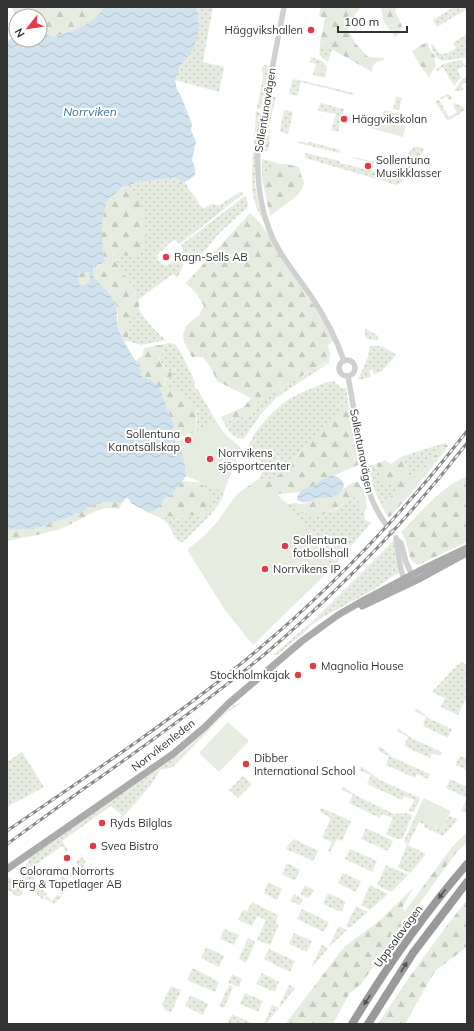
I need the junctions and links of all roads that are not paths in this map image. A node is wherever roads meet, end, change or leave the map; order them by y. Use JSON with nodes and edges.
{"nodes":[{"id":1,"x":284,"y":7,"type":"edge"},
{"id":2,"x":344,"y":361,"type":"junction"},
{"id":3,"x":348,"y":376,"type":"junction"},
{"id":4,"x":384,"y":523,"type":"tunnel mouth"},
{"id":5,"x":467,"y":548,"type":"edge"},
{"id":6,"x":467,"y":553,"type":"edge"},
{"id":7,"x":413,"y":578,"type":"junction"},
{"id":8,"x":405,"y":582,"type":"junction"},
{"id":9,"x":467,"y":864,"type":"edge"},
{"id":10,"x":7,"y":869,"type":"edge"},
{"id":11,"x":467,"y":882,"type":"edge"},
{"id":12,"x":352,"y":1024,"type":"edge"},
{"id":13,"x":368,"y":1024,"type":"edge"}],
"edges":[{"from":1,"to":2,"type":"street","name":"Sollentunavägen"},
{"from":2,"to":3,"type":"street","name":"Sollentunavägen"},
{"from":2,"to":3,"type":"street","name":"Sollentunavägen"},
{"from":3,"to":4,"type":"street","name":"Sollentunavägen"},
{"from":5,"to":7,"type":"main road","name":"Norrvikenleden"},
{"from":6,"to":7,"type":"main road","name":"Norrvikenleden"},
{"from":7,"to":8,"type":"main road","name":"Norrvikenleden"},
{"from":7,"to":8,"type":"street"},
{"from":8,"to":10,"type":"main road","name":"Norrvikenleden"},
{"from":9,"to":12,"type":"highway","name":"Uppsalavägen","one_way":true},
{"from":13,"to":11,"type":"highway","name":"Uppsalavägen","one_way":true}]}
